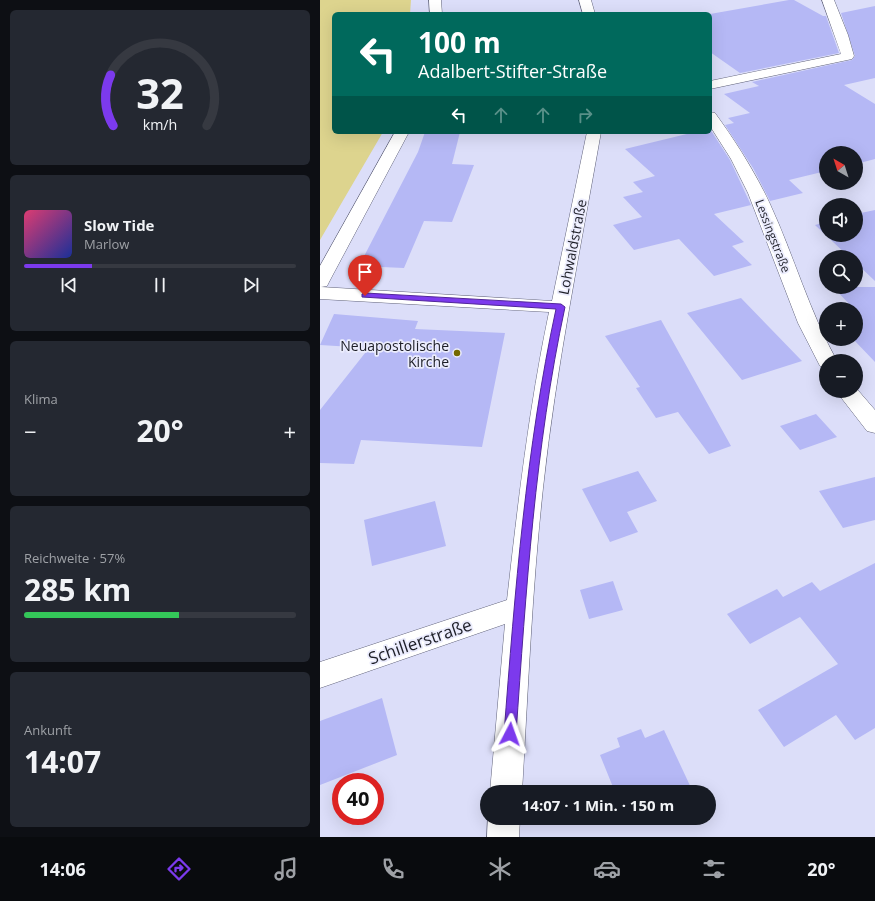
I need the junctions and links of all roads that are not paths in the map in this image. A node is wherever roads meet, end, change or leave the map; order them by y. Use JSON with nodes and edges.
{"nodes":[{"id":1,"x":435,"y":0,"type":"edge"},
{"id":2,"x":585,"y":0,"type":"edge"},
{"id":3,"x":828,"y":0,"type":"edge"},
{"id":4,"x":436,"y":12,"type":"edge"},
{"id":5,"x":588,"y":12,"type":"edge"},
{"id":6,"x":712,"y":85,"type":"edge"},
{"id":7,"x":712,"y":119,"type":"edge"},
{"id":8,"x":401,"y":134,"type":"edge"},
{"id":9,"x":594,"y":134,"type":"edge"},
{"id":10,"x":320,"y":282,"type":"edge"},
{"id":11,"x":320,"y":293,"type":"edge"},
{"id":12,"x":561,"y":307,"type":"junction"},
{"id":13,"x":823,"y":354,"type":"edge"},
{"id":14,"x":853,"y":398,"type":"edge"},
{"id":15,"x":875,"y":425,"type":"edge"},
{"id":16,"x":520,"y":608,"type":"junction"},
{"id":17,"x":320,"y":675,"type":"edge"},
{"id":18,"x":507,"y":785,"type":"edge"},
{"id":19,"x":503,"y":825,"type":"edge"},
{"id":20,"x":502,"y":837,"type":"edge"}],
"edges":[{"from":1,"to":4,"type":"street"},
{"from":2,"to":5,"type":"street"},
{"from":3,"to":6,"type":"street"},
{"from":7,"to":13,"type":"street","name":"Lessingstraße"},
{"from":8,"to":10,"type":"street"},
{"from":9,"to":12,"type":"street","name":"Lohwaldstraße"},
{"from":11,"to":12,"type":"street"},
{"from":12,"to":16,"type":"street","name":"Lohwaldstraße"},
{"from":14,"to":15,"type":"street"},
{"from":16,"to":17,"type":"street","name":"Schillerstraße"},
{"from":16,"to":18,"type":"street","name":"Lohwaldstraße"},
{"from":19,"to":20,"type":"street"}]}
